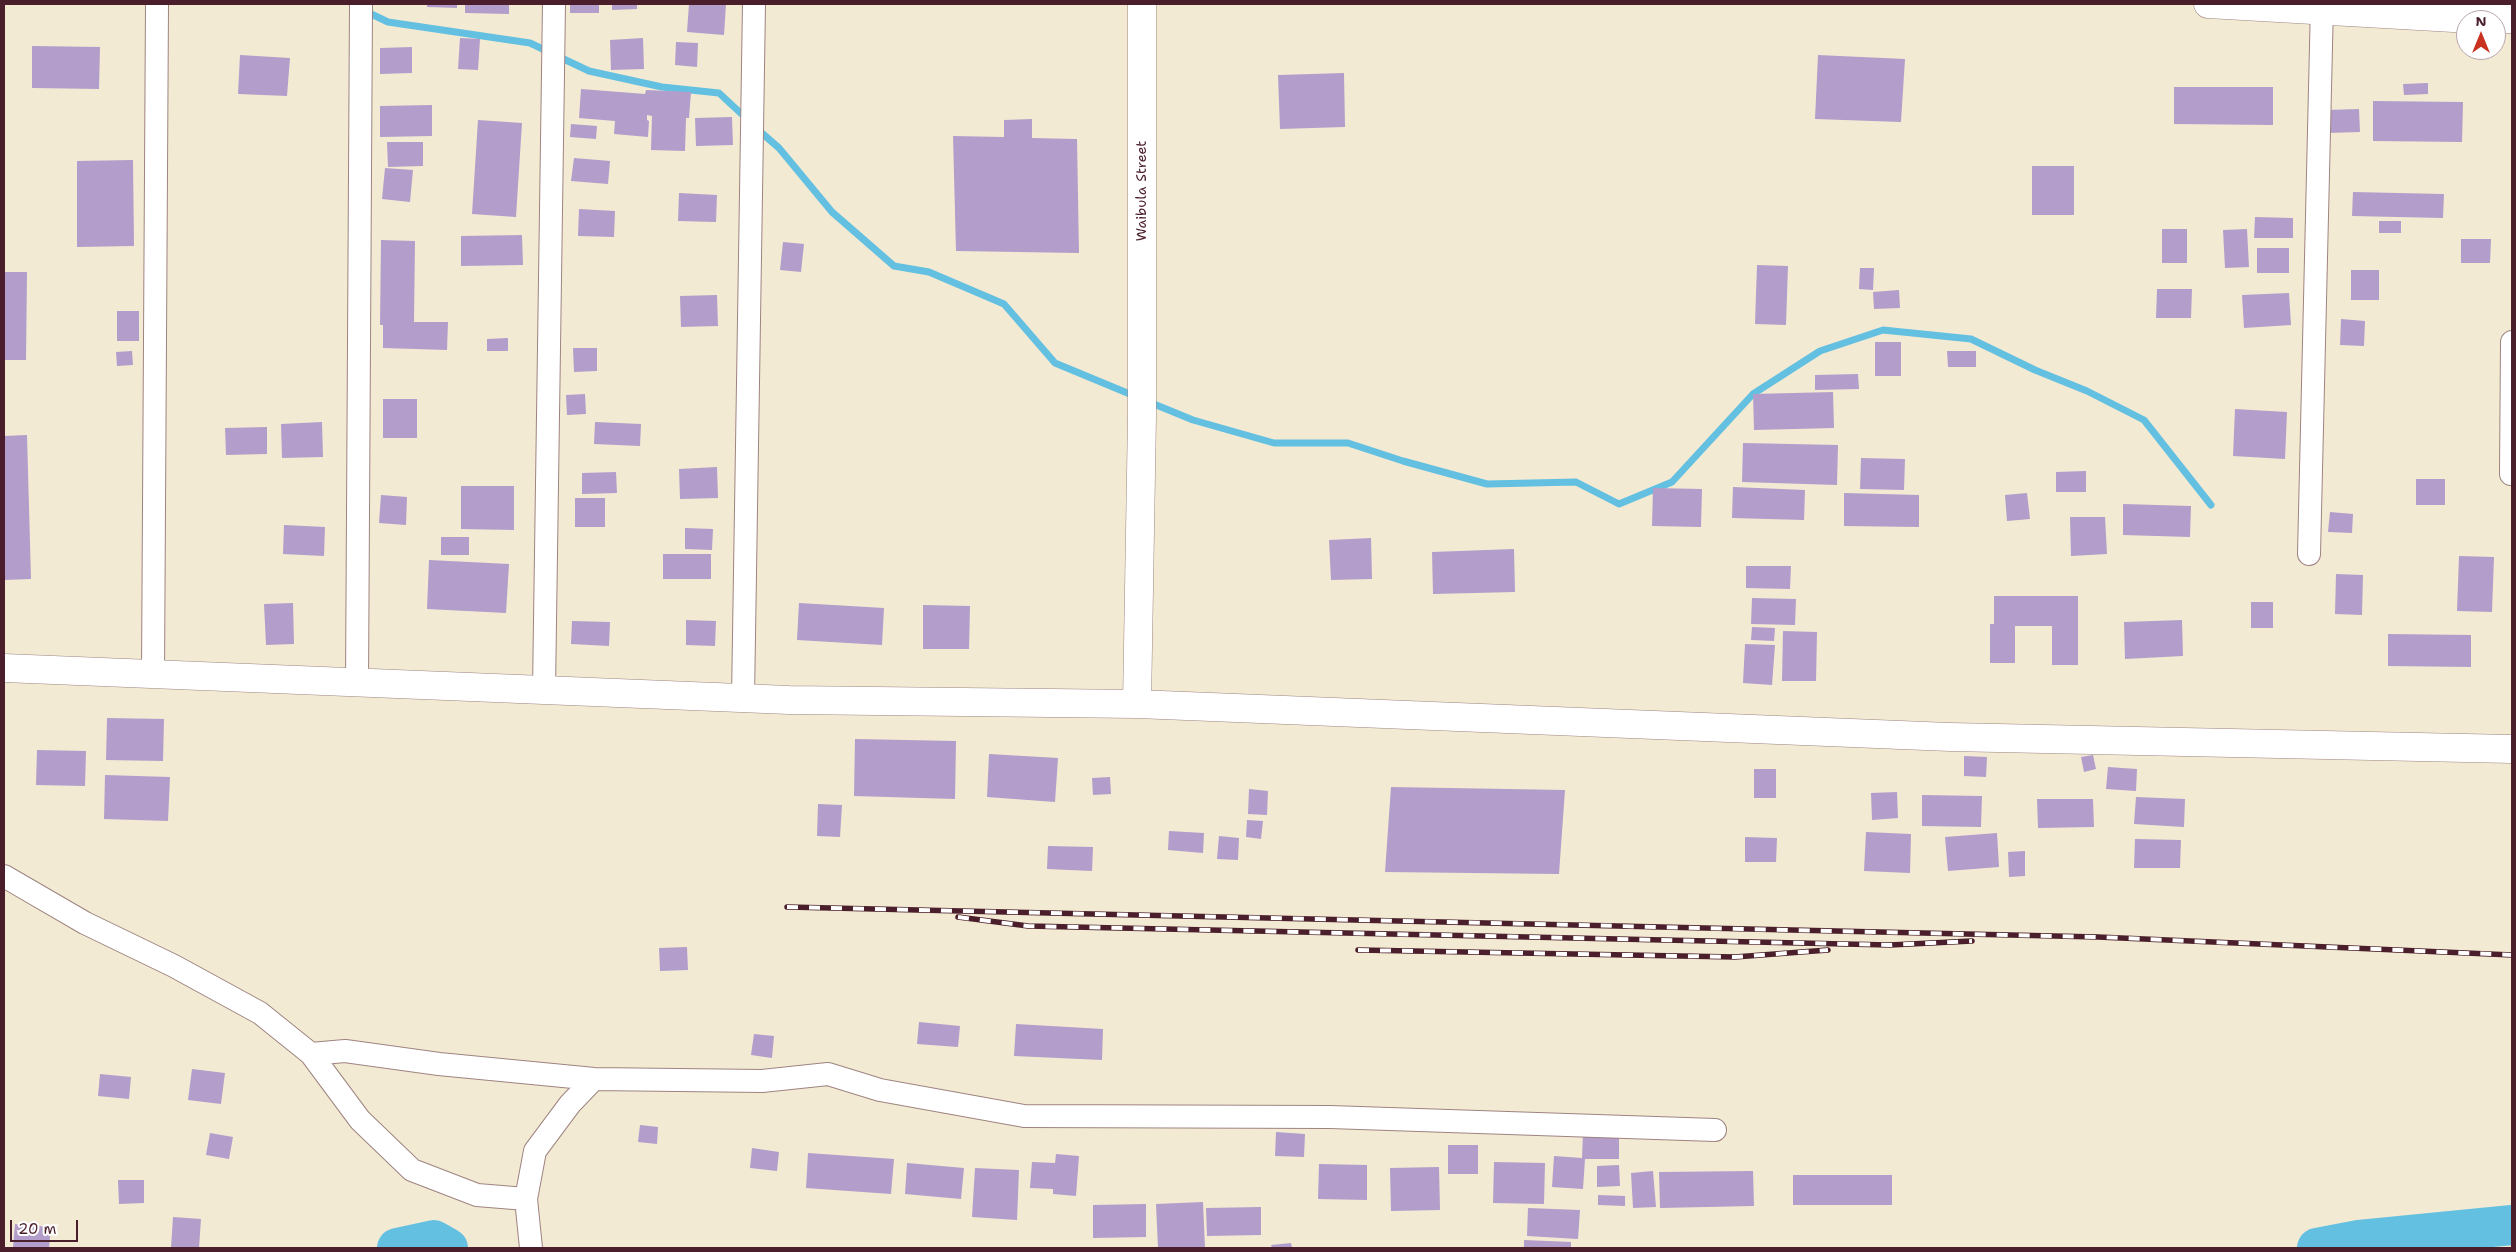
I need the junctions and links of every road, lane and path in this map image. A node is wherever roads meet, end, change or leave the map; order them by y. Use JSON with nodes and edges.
{"nodes":[{"id":1,"x":157,"y":4,"type":"edge"},
{"id":2,"x":361,"y":4,"type":"edge"},
{"id":3,"x":554,"y":4,"type":"edge"},
{"id":4,"x":754,"y":4,"type":"edge"},
{"id":5,"x":1142,"y":4,"type":"edge"},
{"id":6,"x":2208,"y":4,"type":"edge"},
{"id":7,"x":2322,"y":7,"type":"edge"},
{"id":8,"x":2512,"y":19,"type":"edge"},
{"id":9,"x":2512,"y":342,"type":"edge"},
{"id":10,"x":2511,"y":474,"type":"dead end"},
{"id":11,"x":2309,"y":554,"type":"dead end"},
{"id":12,"x":4,"y":668,"type":"edge"},
{"id":13,"x":153,"y":674,"type":"junction"},
{"id":14,"x":357,"y":682,"type":"junction"},
{"id":15,"x":544,"y":690,"type":"junction"},
{"id":16,"x":743,"y":698,"type":"junction"},
{"id":17,"x":1137,"y":704,"type":"junction"},
{"id":18,"x":2512,"y":749,"type":"edge"},
{"id":19,"x":4,"y":876,"type":"edge"},
{"id":20,"x":311,"y":1054,"type":"junction"},
{"id":21,"x":594,"y":1079,"type":"junction"},
{"id":22,"x":1715,"y":1130,"type":"dead end"},
{"id":23,"x":526,"y":1199,"type":"junction"},
{"id":24,"x":531,"y":1246,"type":"edge"}],
"edges":[{"from":1,"to":13,"type":"street"},
{"from":2,"to":14,"type":"street"},
{"from":3,"to":15,"type":"street"},
{"from":4,"to":16,"type":"street"},
{"from":5,"to":17,"type":"street","name":"Waibula Street"},
{"from":6,"to":7,"type":"street"},
{"from":7,"to":8,"type":"street"},
{"from":7,"to":11,"type":"street"},
{"from":9,"to":10,"type":"street"},
{"from":12,"to":13,"type":"street"},
{"from":13,"to":14,"type":"street"},
{"from":14,"to":15,"type":"street"},
{"from":15,"to":16,"type":"street"},
{"from":16,"to":17,"type":"street"},
{"from":17,"to":18,"type":"street"},
{"from":19,"to":20,"type":"street"},
{"from":20,"to":21,"type":"street"},
{"from":20,"to":23,"type":"street"},
{"from":21,"to":22,"type":"street"},
{"from":21,"to":23,"type":"street"},
{"from":23,"to":24,"type":"street"}]}
